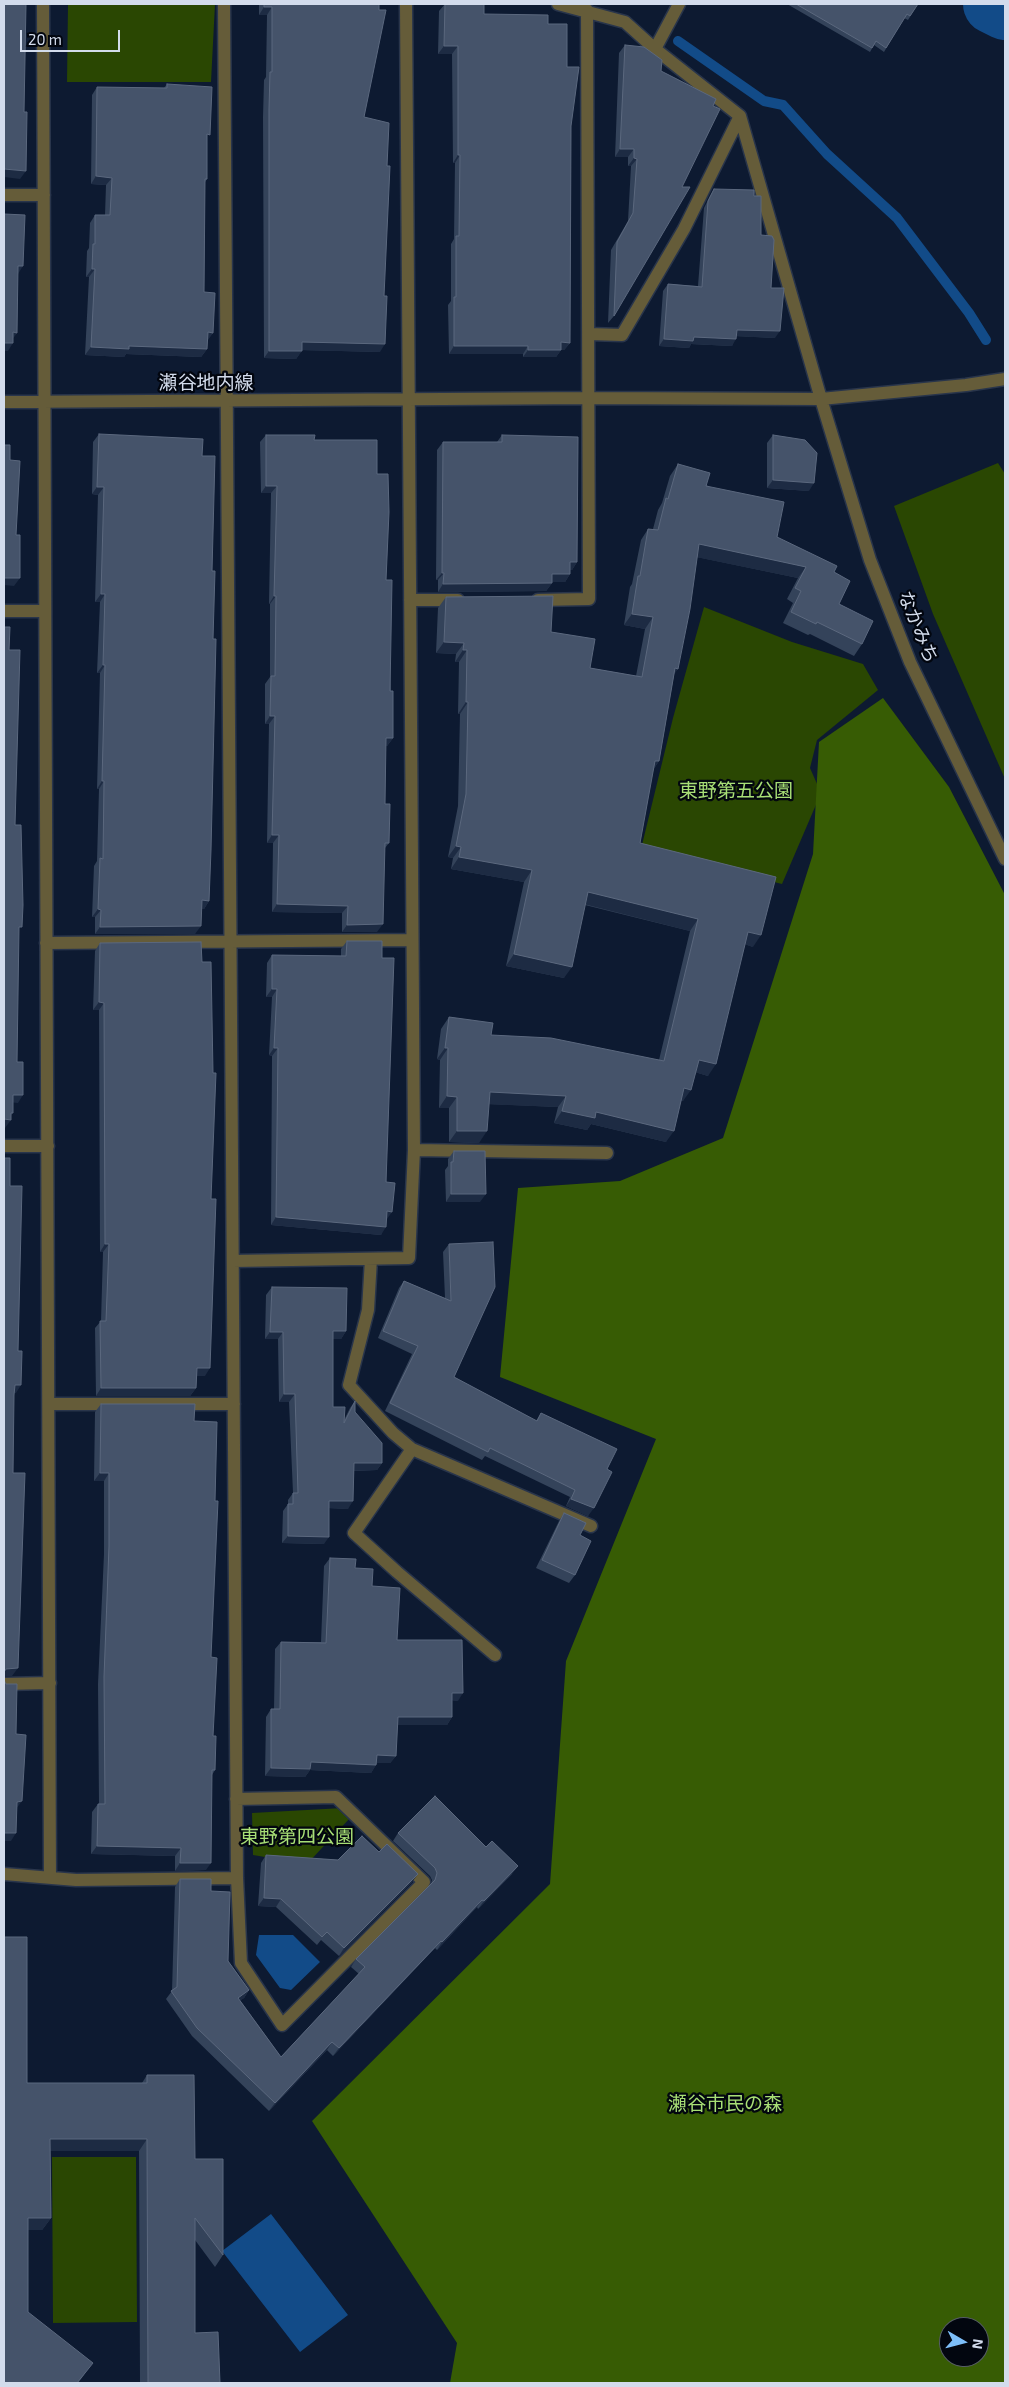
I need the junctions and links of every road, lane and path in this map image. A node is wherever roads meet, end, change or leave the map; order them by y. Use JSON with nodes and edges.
{"nodes":[{"id":1,"x":43,"y":4,"type":"edge"},
{"id":2,"x":224,"y":4,"type":"edge"},
{"id":3,"x":406,"y":4,"type":"edge"},
{"id":4,"x":558,"y":4,"type":"edge"},
{"id":5,"x":679,"y":4,"type":"edge"},
{"id":6,"x":587,"y":10,"type":"junction"},
{"id":7,"x":655,"y":49,"type":"junction"},
{"id":8,"x":740,"y":116,"type":"junction"},
{"id":9,"x":44,"y":195,"type":"junction"},
{"id":10,"x":4,"y":196,"type":"edge"},
{"id":11,"x":590,"y":334,"type":"junction"},
{"id":12,"x":1005,"y":379,"type":"edge"},
{"id":13,"x":590,"y":398,"type":"junction"},
{"id":14,"x":821,"y":399,"type":"junction"},
{"id":15,"x":227,"y":401,"type":"junction"},
{"id":16,"x":408,"y":401,"type":"junction"},
{"id":17,"x":4,"y":402,"type":"edge"},
{"id":18,"x":45,"y":402,"type":"junction"},
{"id":19,"x":410,"y":600,"type":"junction"},
{"id":20,"x":470,"y":600,"type":"edge"},
{"id":21,"x":529,"y":600,"type":"edge"},
{"id":22,"x":4,"y":611,"type":"edge"},
{"id":23,"x":46,"y":611,"type":"junction"},
{"id":24,"x":1005,"y":859,"type":"edge"},
{"id":25,"x":412,"y":940,"type":"junction"},
{"id":26,"x":231,"y":941,"type":"junction"},
{"id":27,"x":46,"y":943,"type":"junction"},
{"id":28,"x":4,"y":1146,"type":"edge"},
{"id":29,"x":48,"y":1146,"type":"junction"},
{"id":30,"x":414,"y":1150,"type":"junction"},
{"id":31,"x":607,"y":1153,"type":"dead end"},
{"id":32,"x":370,"y":1259,"type":"junction"},
{"id":33,"x":233,"y":1261,"type":"junction"},
{"id":34,"x":49,"y":1404,"type":"junction"},
{"id":35,"x":234,"y":1404,"type":"junction"},
{"id":36,"x":412,"y":1449,"type":"junction"},
{"id":37,"x":591,"y":1526,"type":"dead end"},
{"id":38,"x":495,"y":1654,"type":"dead end"},
{"id":39,"x":4,"y":1684,"type":"edge"},
{"id":40,"x":50,"y":1684,"type":"junction"},
{"id":41,"x":236,"y":1799,"type":"junction"},
{"id":42,"x":4,"y":1874,"type":"edge"},
{"id":43,"x":50,"y":1878,"type":"junction"},
{"id":44,"x":237,"y":1878,"type":"junction"}],
"edges":[{"from":1,"to":9,"type":"street"},
{"from":2,"to":15,"type":"street"},
{"from":3,"to":16,"type":"street"},
{"from":4,"to":6,"type":"street"},
{"from":5,"to":7,"type":"street"},
{"from":6,"to":7,"type":"street"},
{"from":6,"to":11,"type":"street"},
{"from":7,"to":8,"type":"street"},
{"from":8,"to":11,"type":"street"},
{"from":8,"to":14,"type":"street","name":"なかみち"},
{"from":9,"to":10,"type":"street"},
{"from":9,"to":18,"type":"street"},
{"from":11,"to":13,"type":"street"},
{"from":12,"to":14,"type":"street","name":"瀬谷地内線"},
{"from":13,"to":14,"type":"street","name":"瀬谷地内線"},
{"from":13,"to":16,"type":"street","name":"瀬谷地内線"},
{"from":13,"to":21,"type":"street"},
{"from":14,"to":24,"type":"street","name":"なかみち"},
{"from":15,"to":16,"type":"street","name":"瀬谷地内線"},
{"from":15,"to":18,"type":"street","name":"瀬谷地内線"},
{"from":15,"to":26,"type":"street"},
{"from":16,"to":19,"type":"street"},
{"from":17,"to":18,"type":"street","name":"瀬谷地内線"},
{"from":18,"to":23,"type":"street"},
{"from":19,"to":20,"type":"street"},
{"from":19,"to":25,"type":"street"},
{"from":22,"to":23,"type":"street"},
{"from":23,"to":27,"type":"street"},
{"from":25,"to":26,"type":"street"},
{"from":25,"to":30,"type":"street"},
{"from":26,"to":27,"type":"street"},
{"from":26,"to":33,"type":"street"},
{"from":27,"to":29,"type":"street"},
{"from":28,"to":29,"type":"street"},
{"from":29,"to":34,"type":"street"},
{"from":30,"to":31,"type":"street"},
{"from":30,"to":32,"type":"street"},
{"from":32,"to":33,"type":"street"},
{"from":32,"to":36,"type":"street"},
{"from":33,"to":35,"type":"street"},
{"from":34,"to":35,"type":"street"},
{"from":34,"to":40,"type":"street"},
{"from":35,"to":41,"type":"street"},
{"from":36,"to":37,"type":"street"},
{"from":36,"to":38,"type":"street"},
{"from":39,"to":40,"type":"street"},
{"from":40,"to":43,"type":"street"},
{"from":41,"to":44,"type":"street"},
{"from":41,"to":44,"type":"street"},
{"from":42,"to":43,"type":"street"},
{"from":43,"to":44,"type":"street"}]}
